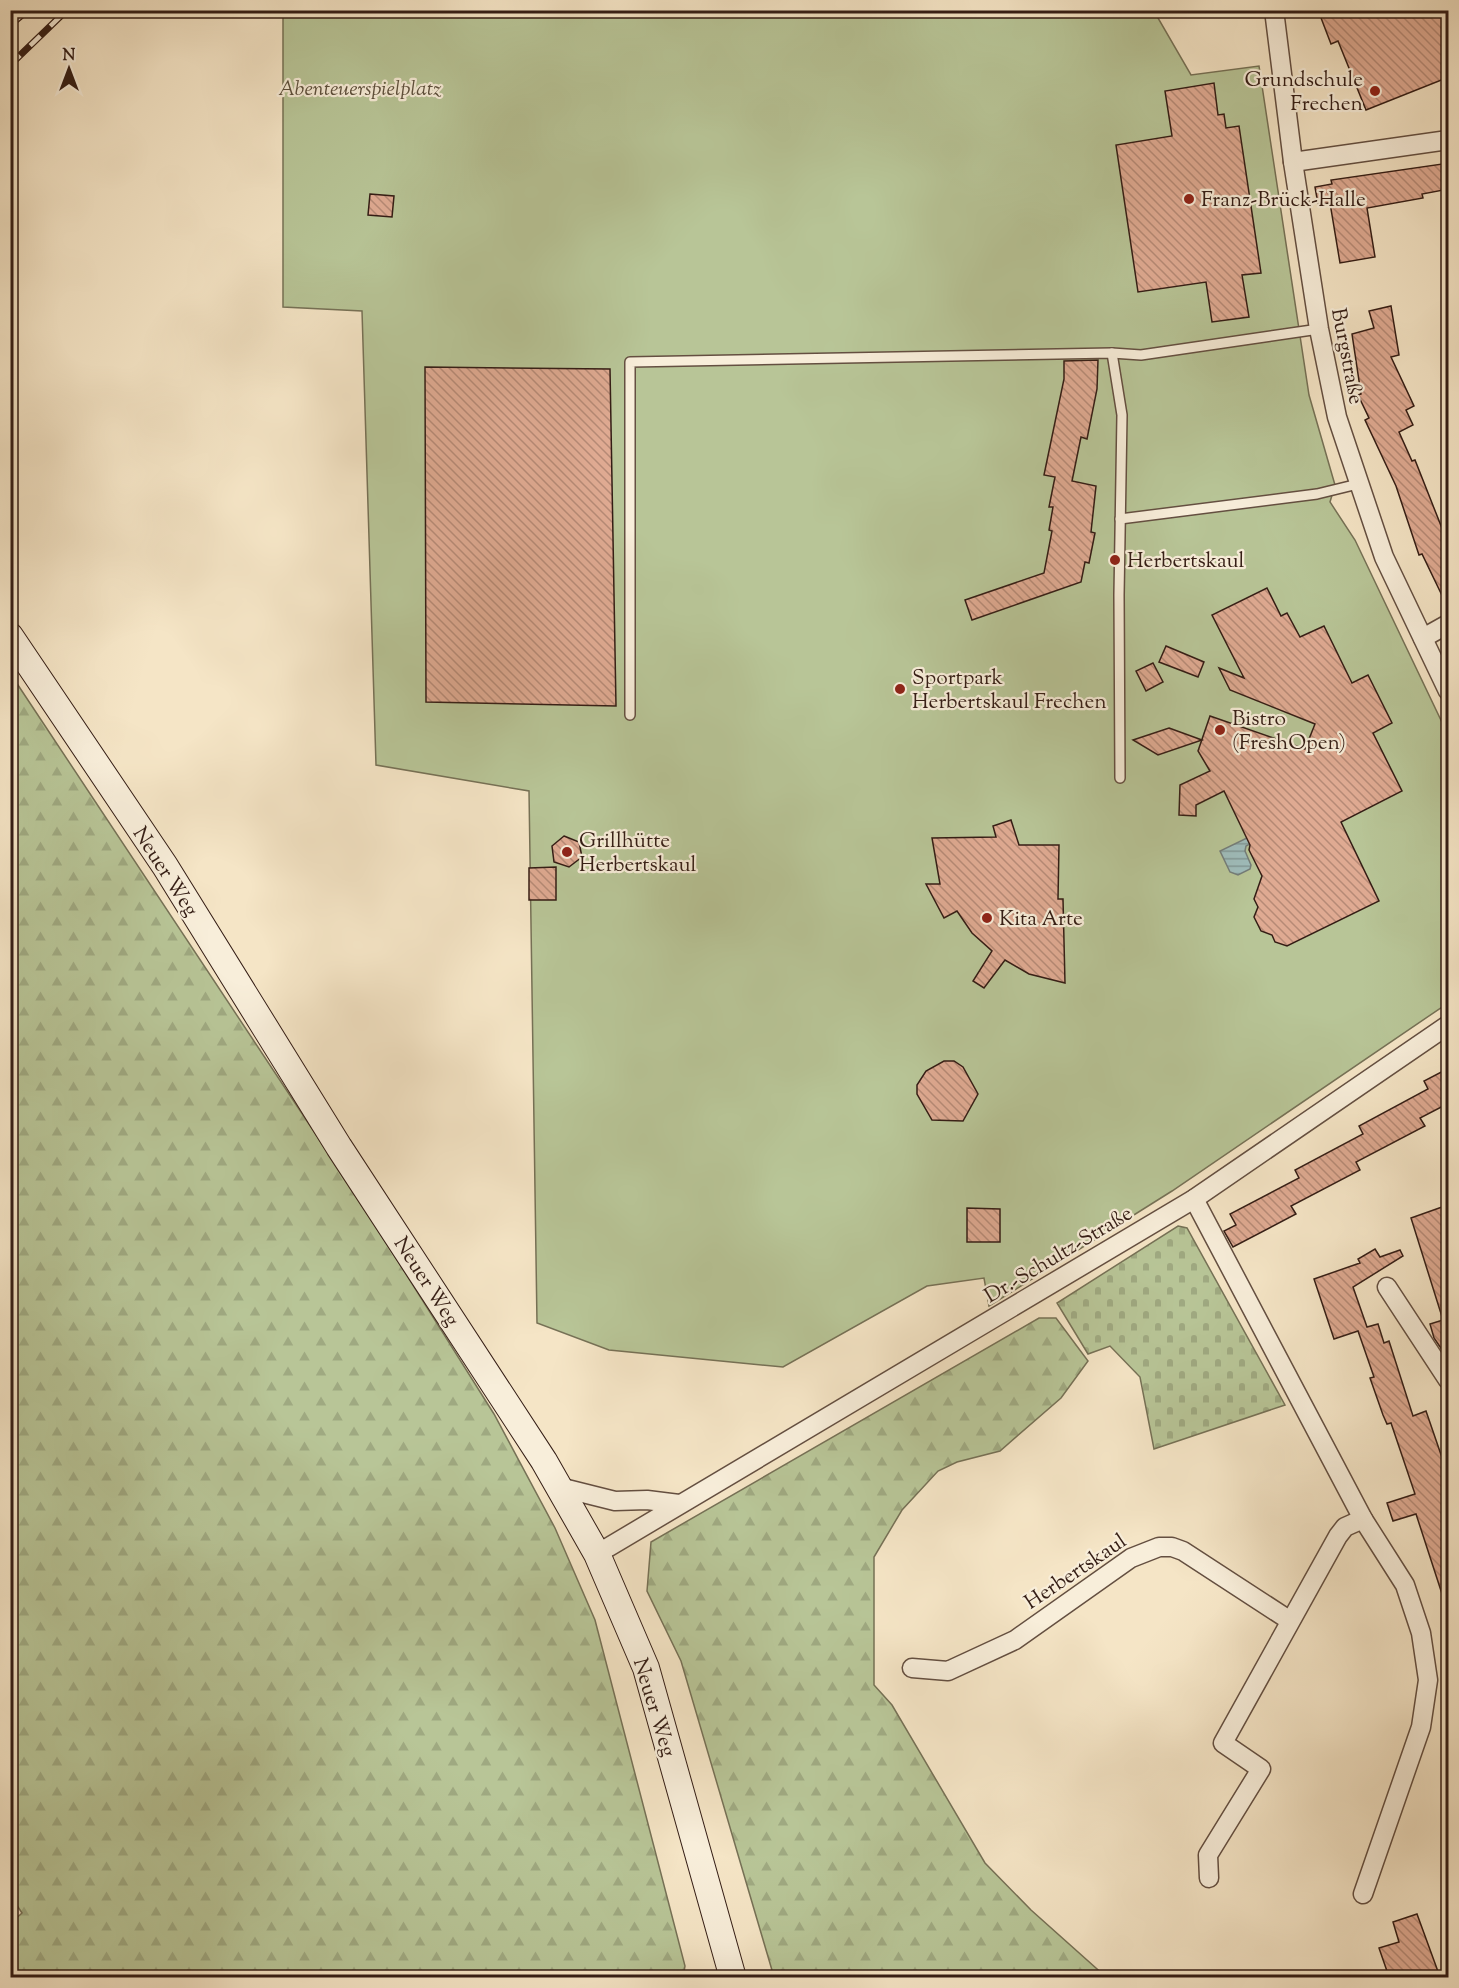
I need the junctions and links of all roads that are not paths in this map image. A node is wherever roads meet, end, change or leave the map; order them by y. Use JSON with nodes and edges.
{"nodes":[{"id":1,"x":1274,"y":10,"type":"edge"},
{"id":2,"x":1449,"y":140,"type":"edge"},
{"id":3,"x":1293,"y":162,"type":"junction"},
{"id":4,"x":1319,"y":329,"type":"junction"},
{"id":5,"x":1112,"y":353,"type":"junction"},
{"id":6,"x":1358,"y":484,"type":"junction"},
{"id":7,"x":1120,"y":519,"type":"junction"},
{"id":8,"x":1449,"y":624,"type":"edge"},
{"id":9,"x":10,"y":636,"type":"edge"},
{"id":10,"x":1423,"y":638,"type":"junction"},
{"id":11,"x":1449,"y":691,"type":"edge"},
{"id":12,"x":630,"y":715,"type":"dead end"},
{"id":13,"x":1120,"y":778,"type":"dead end"},
{"id":14,"x":1449,"y":1025,"type":"edge"},
{"id":15,"x":1194,"y":1200,"type":"junction"},
{"id":16,"x":1387,"y":1287,"type":"dead end"},
{"id":17,"x":1449,"y":1380,"type":"edge"},
{"id":18,"x":559,"y":1487,"type":"junction"},
{"id":19,"x":679,"y":1504,"type":"junction"},
{"id":20,"x":1363,"y":1519,"type":"junction"},
{"id":21,"x":597,"y":1554,"type":"junction"},
{"id":22,"x":1289,"y":1620,"type":"junction"},
{"id":23,"x":912,"y":1668,"type":"dead end"},
{"id":24,"x":1209,"y":1878,"type":"dead end"},
{"id":25,"x":1363,"y":1893,"type":"dead end"},
{"id":26,"x":734,"y":1977,"type":"edge"}],
"edges":[{"from":1,"to":3,"type":"street","name":"Burgstraße"},
{"from":2,"to":3,"type":"street"},
{"from":3,"to":4,"type":"street","name":"Burgstraße"},
{"from":4,"to":5,"type":"lane"},
{"from":4,"to":6,"type":"street","name":"Burgstraße"},
{"from":5,"to":7,"type":"lane"},
{"from":5,"to":12,"type":"lane"},
{"from":6,"to":7,"type":"lane"},
{"from":6,"to":10,"type":"street","name":"Burgstraße"},
{"from":7,"to":13,"type":"lane"},
{"from":8,"to":10,"type":"street"},
{"from":9,"to":18,"type":"main road","name":"Neuer Weg"},
{"from":10,"to":11,"type":"street","name":"Burgstraße"},
{"from":14,"to":15,"type":"street","name":"Dr.-Schultz-Straße"},
{"from":15,"to":19,"type":"street","name":"Dr.-Schultz-Straße"},
{"from":15,"to":20,"type":"street"},
{"from":16,"to":17,"type":"street"},
{"from":18,"to":19,"type":"street"},
{"from":18,"to":21,"type":"main road","name":"Neuer Weg"},
{"from":19,"to":21,"type":"street","name":"Dr.-Schultz-Straße"},
{"from":20,"to":22,"type":"street"},
{"from":20,"to":25,"type":"street"},
{"from":21,"to":26,"type":"main road","name":"Neuer Weg"},
{"from":22,"to":23,"type":"street","name":"Herbertskaul"},
{"from":22,"to":24,"type":"street"}]}
